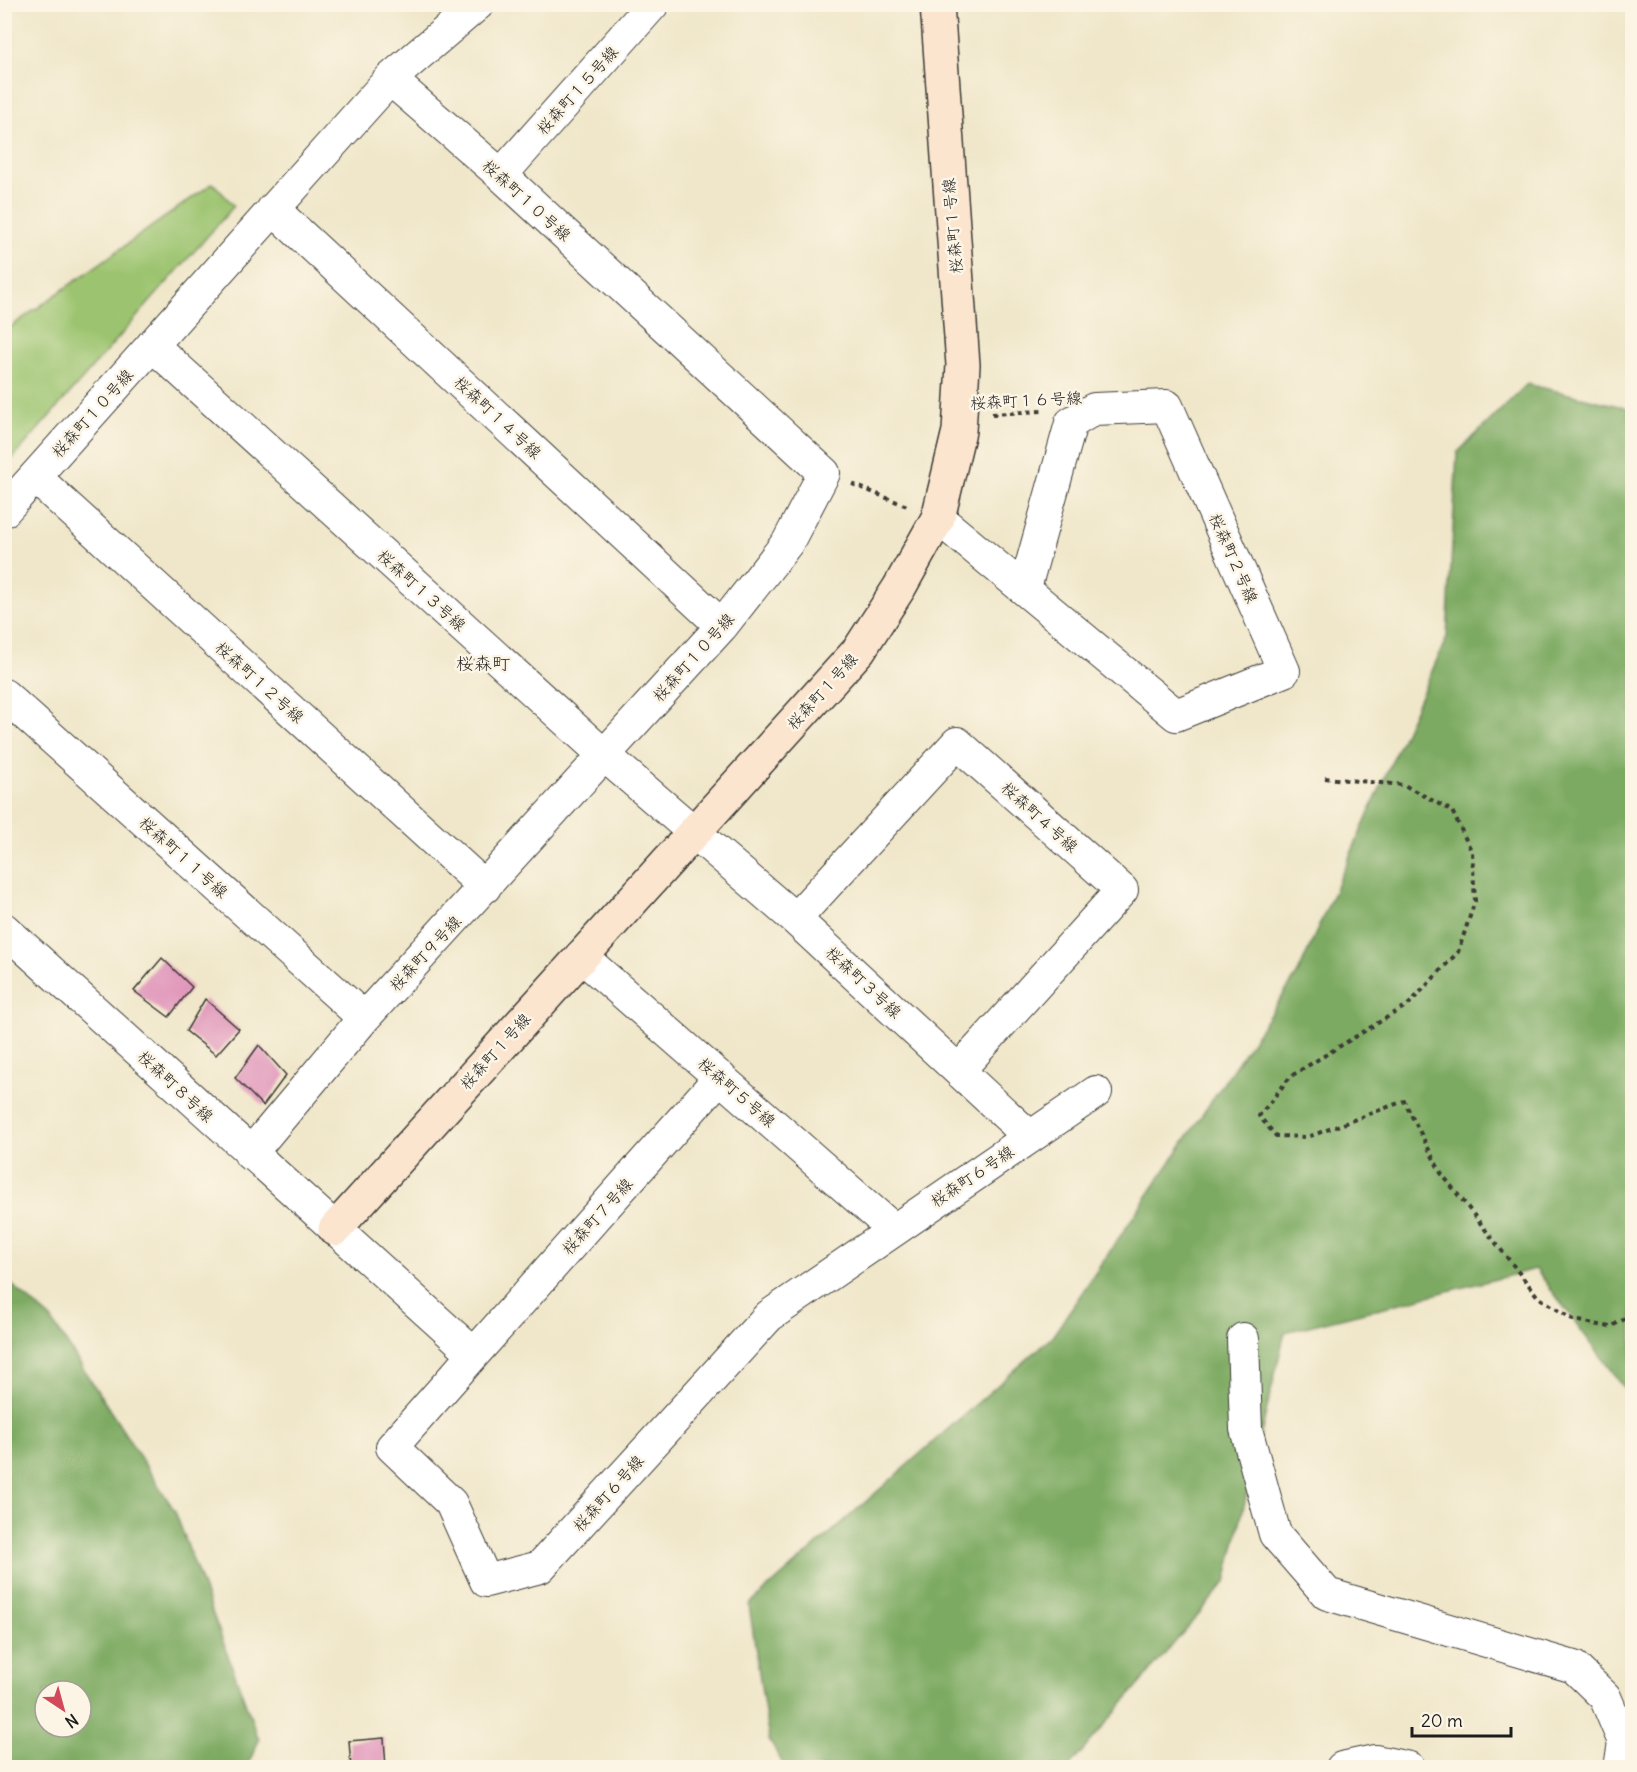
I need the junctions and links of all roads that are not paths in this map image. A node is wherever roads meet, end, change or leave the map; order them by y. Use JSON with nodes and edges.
{"nodes":[{"id":1,"x":478,"y":4,"type":"edge"},
{"id":2,"x":653,"y":4,"type":"edge"},
{"id":3,"x":937,"y":4,"type":"edge"},
{"id":4,"x":390,"y":79,"type":"junction"},
{"id":5,"x":501,"y":175,"type":"junction"},
{"id":6,"x":273,"y":209,"type":"junction"},
{"id":7,"x":152,"y":345,"type":"junction"},
{"id":8,"x":35,"y":477,"type":"junction"},
{"id":9,"x":4,"y":511,"type":"edge"},
{"id":10,"x":938,"y":518,"type":"junction"},
{"id":11,"x":1025,"y":588,"type":"junction"},
{"id":12,"x":722,"y":626,"type":"junction"},
{"id":13,"x":4,"y":695,"type":"edge"},
{"id":14,"x":604,"y":754,"type":"junction"},
{"id":15,"x":694,"y":832,"type":"junction"},
{"id":16,"x":485,"y":887,"type":"junction"},
{"id":17,"x":795,"y":919,"type":"junction"},
{"id":18,"x":9,"y":942,"type":"edge"},
{"id":19,"x":581,"y":956,"type":"junction"},
{"id":20,"x":364,"y":1018,"type":"junction"},
{"id":21,"x":959,"y":1070,"type":"junction"},
{"id":22,"x":720,"y":1077,"type":"junction"},
{"id":23,"x":1096,"y":1092,"type":"dead end"},
{"id":24,"x":1030,"y":1137,"type":"junction"},
{"id":25,"x":250,"y":1154,"type":"junction"},
{"id":26,"x":335,"y":1229,"type":"junction"},
{"id":27,"x":893,"y":1229,"type":"junction"},
{"id":28,"x":1243,"y":1340,"type":"dead end"},
{"id":29,"x":474,"y":1354,"type":"junction"},
{"id":30,"x":1342,"y":1767,"type":"edge"},
{"id":31,"x":1409,"y":1767,"type":"edge"},
{"id":32,"x":1620,"y":1767,"type":"edge"}],
"edges":[{"from":1,"to":4,"type":"street"},
{"from":2,"to":5,"type":"street","name":"桜森町１５号線"},
{"from":3,"to":10,"type":"street","name":"桜森町１号線"},
{"from":4,"to":5,"type":"street","name":"桜森町１０号線"},
{"from":4,"to":6,"type":"street","name":"桜森町１０号線"},
{"from":5,"to":12,"type":"street","name":"桜森町１０号線"},
{"from":6,"to":7,"type":"street","name":"桜森町１０号線"},
{"from":6,"to":12,"type":"street","name":"桜森町１４号線"},
{"from":7,"to":8,"type":"street","name":"桜森町１０号線"},
{"from":7,"to":14,"type":"street","name":"桜森町１３号線"},
{"from":8,"to":9,"type":"street","name":"桜森町１０号線"},
{"from":8,"to":16,"type":"street","name":"桜森町１２号線"},
{"from":10,"to":11,"type":"street","name":"桜森町２号線"},
{"from":10,"to":15,"type":"street","name":"桜森町１号線"},
{"from":11,"to":11,"type":"street","name":"桜森町２号線"},
{"from":12,"to":14,"type":"street","name":"桜森町１０号線"},
{"from":13,"to":20,"type":"street","name":"桜森町１１号線"},
{"from":14,"to":15,"type":"street","name":"桜森町１３号線"},
{"from":14,"to":16,"type":"street","name":"桜森町９号線"},
{"from":15,"to":17,"type":"street","name":"桜森町３号線"},
{"from":15,"to":19,"type":"street","name":"桜森町１号線"},
{"from":16,"to":20,"type":"street","name":"桜森町９号線"},
{"from":17,"to":21,"type":"street","name":"桜森町３号線"},
{"from":17,"to":21,"type":"street","name":"桜森町４号線"},
{"from":18,"to":25,"type":"street","name":"桜森町８号線"},
{"from":19,"to":22,"type":"street","name":"桜森町５号線"},
{"from":19,"to":26,"type":"street","name":"桜森町１号線"},
{"from":20,"to":25,"type":"street","name":"桜森町９号線"},
{"from":21,"to":24,"type":"street","name":"桜森町３号線"},
{"from":22,"to":27,"type":"street","name":"桜森町５号線"},
{"from":22,"to":29,"type":"street","name":"桜森町７号線"},
{"from":23,"to":24,"type":"street","name":"桜森町６号線"},
{"from":24,"to":27,"type":"street","name":"桜森町６号線"},
{"from":25,"to":26,"type":"street","name":"桜森町８号線"},
{"from":26,"to":29,"type":"street"},
{"from":27,"to":29,"type":"street","name":"桜森町６号線"},
{"from":28,"to":32,"type":"street"},
{"from":30,"to":31,"type":"street"}]}
